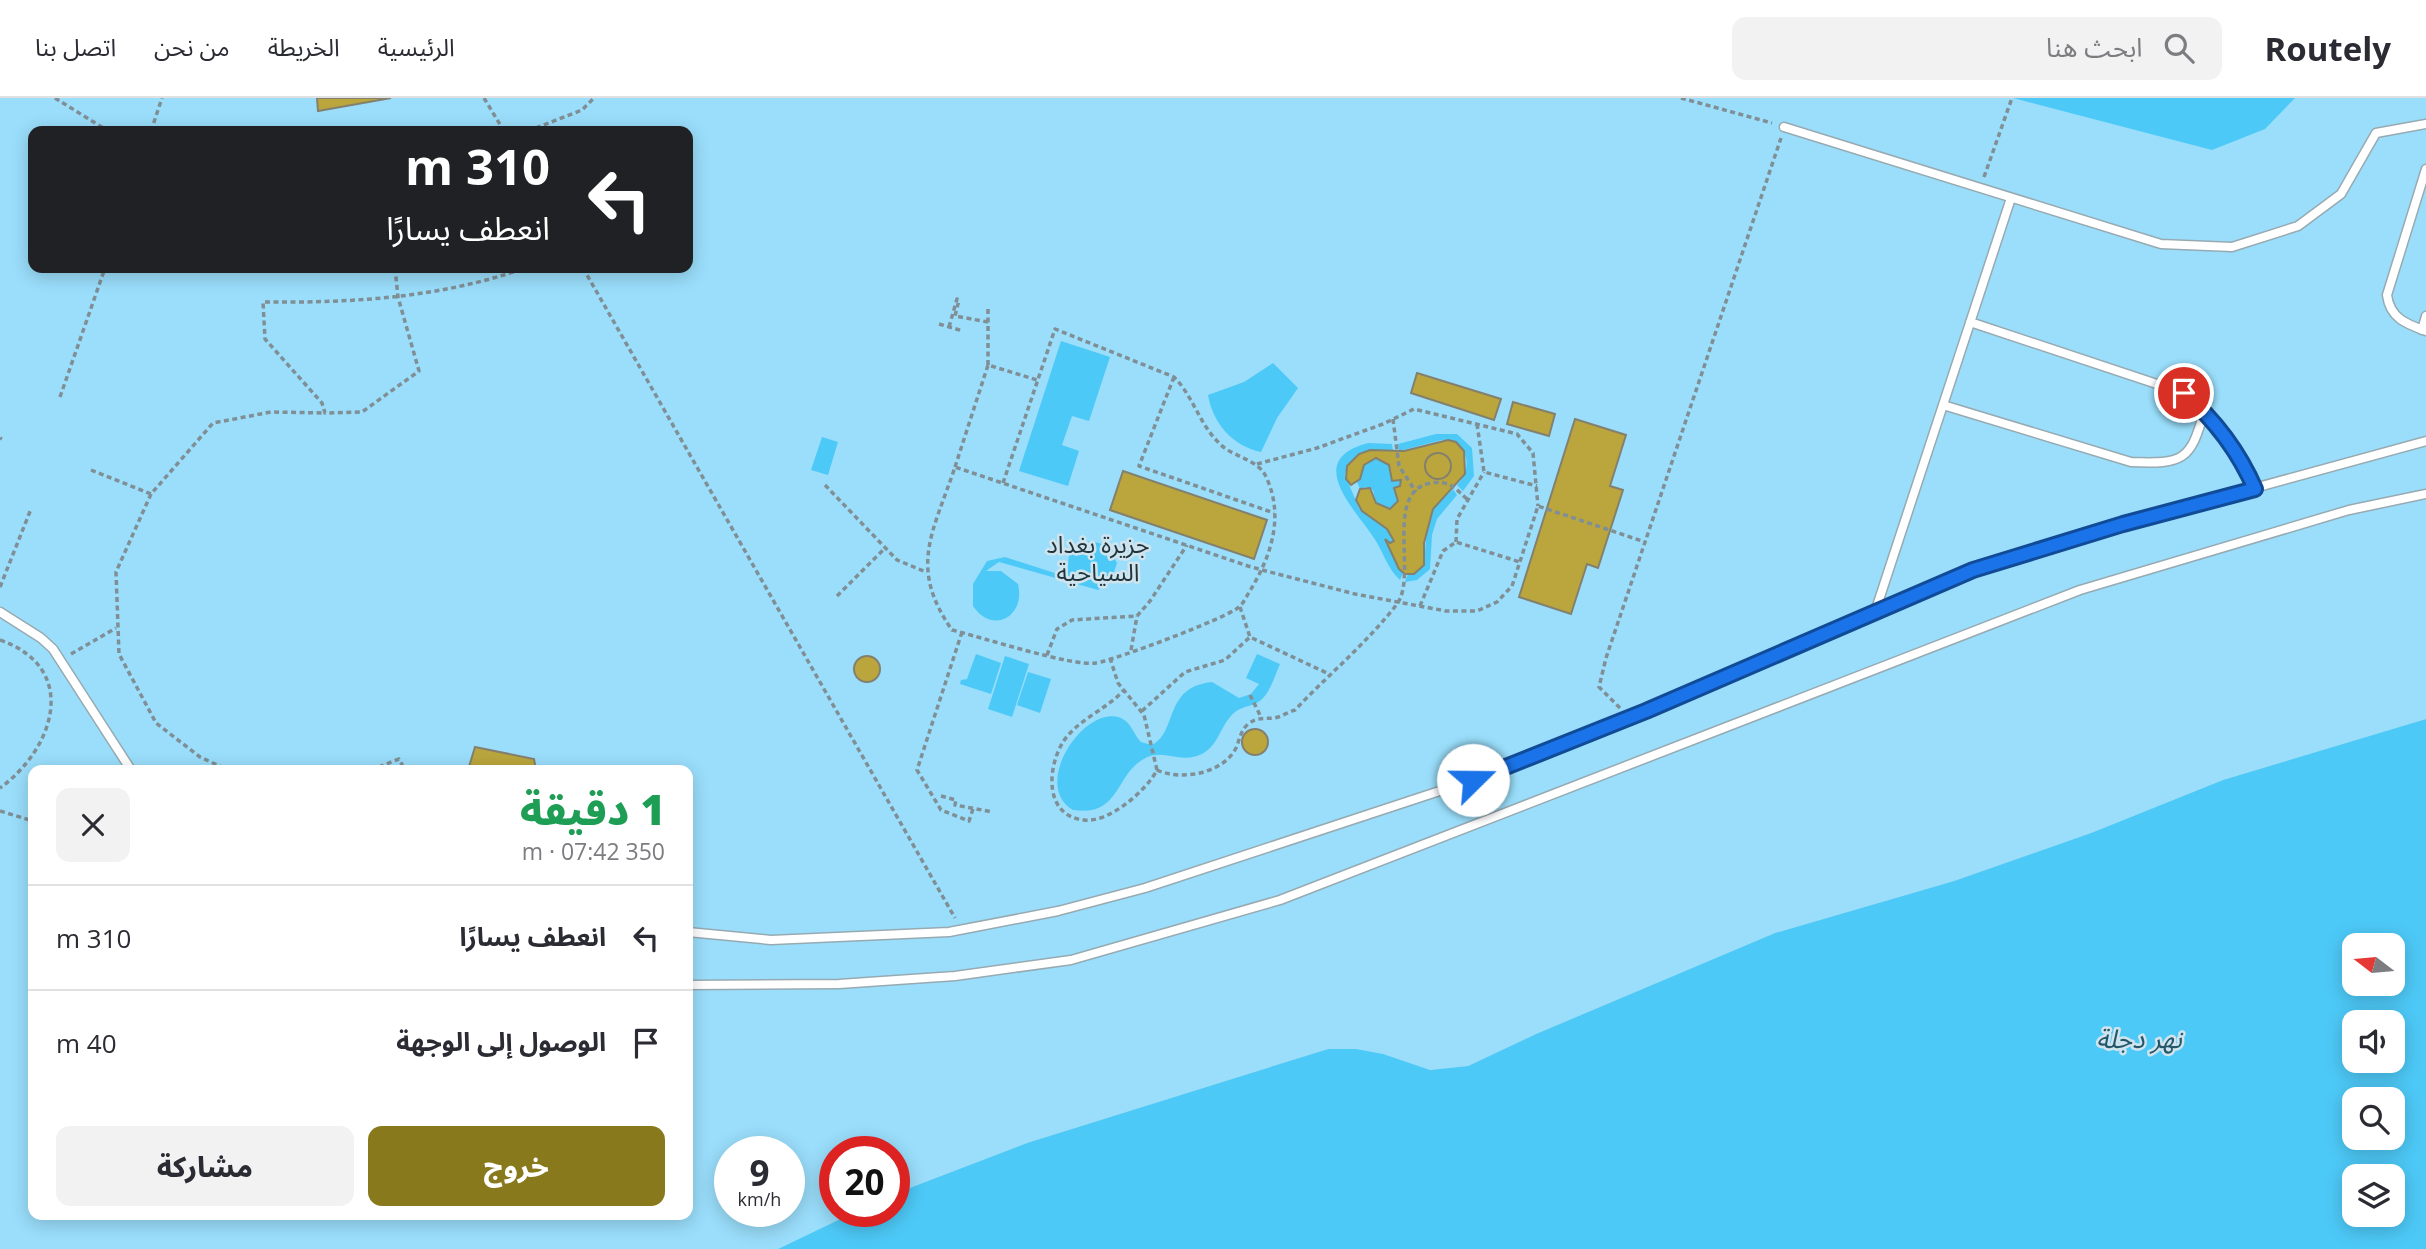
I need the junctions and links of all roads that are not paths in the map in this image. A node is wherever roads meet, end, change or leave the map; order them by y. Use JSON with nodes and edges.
{"nodes":[{"id":1,"x":2426,"y":124,"type":"edge"},
{"id":2,"x":1784,"y":127,"type":"road end"},
{"id":3,"x":2426,"y":169,"type":"edge"},
{"id":4,"x":2011,"y":198,"type":"junction"},
{"id":5,"x":2426,"y":316,"type":"edge"},
{"id":6,"x":1970,"y":322,"type":"junction"},
{"id":7,"x":2424,"y":330,"type":"edge"},
{"id":8,"x":1943,"y":405,"type":"junction"},
{"id":9,"x":2204,"y":411,"type":"junction"},
{"id":10,"x":2426,"y":441,"type":"edge"},
{"id":11,"x":2255,"y":489,"type":"junction"},
{"id":12,"x":2426,"y":494,"type":"edge"},
{"id":13,"x":0,"y":612,"type":"edge"},
{"id":14,"x":1875,"y":612,"type":"junction"},
{"id":15,"x":128,"y":765,"type":"edge"},
{"id":16,"x":693,"y":932,"type":"edge"},
{"id":17,"x":693,"y":985,"type":"edge"}],
"edges":[{"from":1,"to":4,"type":"lane"},
{"from":2,"to":4,"type":"lane"},
{"from":3,"to":7,"type":"lane"},
{"from":4,"to":6,"type":"lane"},
{"from":5,"to":7,"type":"lane"},
{"from":6,"to":8,"type":"lane"},
{"from":6,"to":9,"type":"lane"},
{"from":8,"to":9,"type":"lane"},
{"from":8,"to":14,"type":"lane"},
{"from":9,"to":11,"type":"lane"},
{"from":10,"to":11,"type":"lane"},
{"from":11,"to":14,"type":"lane"},
{"from":12,"to":17,"type":"lane"},
{"from":13,"to":15,"type":"lane"},
{"from":14,"to":16,"type":"lane"}]}
